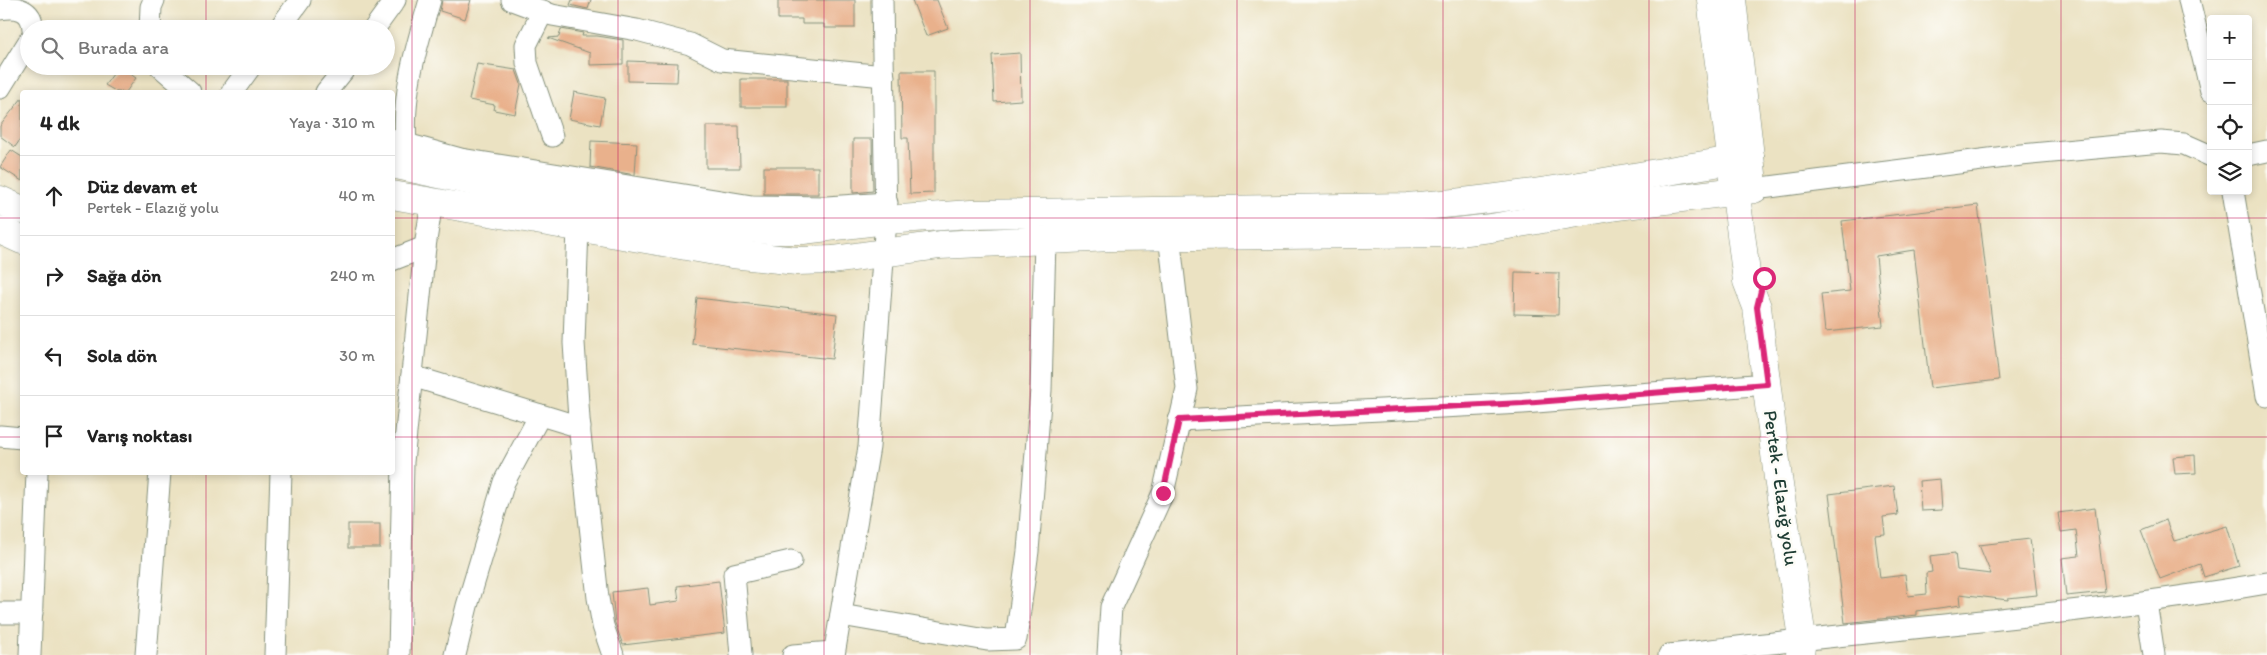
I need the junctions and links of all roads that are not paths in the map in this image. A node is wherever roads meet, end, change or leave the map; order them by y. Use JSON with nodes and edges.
{"nodes":[{"id":1,"x":154,"y":0,"type":"edge"},
{"id":2,"x":300,"y":0,"type":"edge"},
{"id":3,"x":395,"y":0,"type":"edge"},
{"id":4,"x":430,"y":0,"type":"edge"},
{"id":5,"x":512,"y":0,"type":"edge"},
{"id":6,"x":882,"y":0,"type":"edge"},
{"id":7,"x":1711,"y":0,"type":"edge"},
{"id":8,"x":1732,"y":0,"type":"edge"},
{"id":9,"x":2189,"y":0,"type":"edge"},
{"id":10,"x":0,"y":9,"type":"edge"},
{"id":11,"x":543,"y":12,"type":"junction"},
{"id":12,"x":31,"y":20,"type":"edge"},
{"id":13,"x":150,"y":20,"type":"edge"},
{"id":14,"x":286,"y":20,"type":"edge"},
{"id":15,"x":381,"y":20,"type":"edge"},
{"id":16,"x":20,"y":56,"type":"edge"},
{"id":17,"x":2207,"y":74,"type":"edge"},
{"id":18,"x":170,"y":75,"type":"edge"},
{"id":19,"x":244,"y":75,"type":"edge"},
{"id":20,"x":340,"y":75,"type":"edge"},
{"id":21,"x":884,"y":76,"type":"junction"},
{"id":22,"x":0,"y":88,"type":"edge"},
{"id":23,"x":188,"y":90,"type":"edge"},
{"id":24,"x":233,"y":90,"type":"edge"},
{"id":25,"x":328,"y":90,"type":"edge"},
{"id":26,"x":552,"y":136,"type":"dead end"},
{"id":27,"x":397,"y":149,"type":"edge"},
{"id":28,"x":2267,"y":151,"type":"edge"},
{"id":29,"x":2207,"y":154,"type":"edge"},
{"id":30,"x":2252,"y":154,"type":"edge"},
{"id":31,"x":1740,"y":159,"type":"junction"},
{"id":32,"x":1744,"y":190,"type":"junction"},
{"id":33,"x":2234,"y":195,"type":"edge"},
{"id":34,"x":395,"y":196,"type":"edge"},
{"id":35,"x":0,"y":200,"type":"edge"},
{"id":36,"x":432,"y":202,"type":"junction"},
{"id":37,"x":20,"y":209,"type":"edge"},
{"id":38,"x":887,"y":211,"type":"junction"},
{"id":39,"x":578,"y":228,"type":"junction"},
{"id":40,"x":0,"y":230,"type":"edge"},
{"id":41,"x":1169,"y":236,"type":"junction"},
{"id":42,"x":20,"y":239,"type":"edge"},
{"id":43,"x":1046,"y":240,"type":"junction"},
{"id":44,"x":425,"y":247,"type":"junction"},
{"id":45,"x":884,"y":254,"type":"junction"},
{"id":46,"x":395,"y":259,"type":"edge"},
{"id":47,"x":2260,"y":304,"type":"edge"},
{"id":48,"x":412,"y":376,"type":"junction"},
{"id":49,"x":1767,"y":384,"type":"junction"},
{"id":50,"x":2266,"y":385,"type":"edge"},
{"id":51,"x":540,"y":415,"type":"junction"},
{"id":52,"x":1179,"y":420,"type":"junction"},
{"id":53,"x":580,"y":427,"type":"junction"},
{"id":54,"x":0,"y":436,"type":"edge"},
{"id":55,"x":20,"y":438,"type":"edge"},
{"id":56,"x":398,"y":462,"type":"edge"},
{"id":57,"x":37,"y":475,"type":"edge"},
{"id":58,"x":160,"y":475,"type":"edge"},
{"id":59,"x":281,"y":475,"type":"edge"},
{"id":60,"x":791,"y":561,"type":"dead end"},
{"id":61,"x":2267,"y":583,"type":"edge"},
{"id":62,"x":2146,"y":602,"type":"junction"},
{"id":63,"x":0,"y":613,"type":"edge"},
{"id":64,"x":32,"y":613,"type":"junction"},
{"id":65,"x":841,"y":614,"type":"junction"},
{"id":66,"x":1015,"y":647,"type":"edge"},
{"id":67,"x":1804,"y":649,"type":"edge"},
{"id":68,"x":834,"y":653,"type":"edge"},
{"id":69,"x":30,"y":655,"type":"edge"},
{"id":70,"x":146,"y":655,"type":"edge"},
{"id":71,"x":275,"y":655,"type":"edge"},
{"id":72,"x":399,"y":655,"type":"edge"},
{"id":73,"x":455,"y":655,"type":"edge"},
{"id":74,"x":613,"y":655,"type":"edge"},
{"id":75,"x":741,"y":655,"type":"edge"},
{"id":76,"x":793,"y":655,"type":"edge"},
{"id":77,"x":1108,"y":655,"type":"edge"},
{"id":78,"x":1669,"y":655,"type":"edge"},
{"id":79,"x":2154,"y":655,"type":"edge"}],
"edges":[{"from":1,"to":13,"type":"street"},
{"from":2,"to":14,"type":"street"},
{"from":3,"to":15,"type":"street"},
{"from":4,"to":27,"type":"street"},
{"from":5,"to":11,"type":"street"},
{"from":6,"to":21,"type":"street"},
{"from":7,"to":31,"type":"main road","name":"Pertek - Elazığ yolu"},
{"from":8,"to":31,"type":"main road","name":"Pertek - Elazığ yolu"},
{"from":9,"to":17,"type":"street"},
{"from":10,"to":12,"type":"street"},
{"from":11,"to":21,"type":"street"},
{"from":11,"to":26,"type":"street"},
{"from":16,"to":22,"type":"street"},
{"from":18,"to":23,"type":"street"},
{"from":19,"to":24,"type":"street"},
{"from":20,"to":25,"type":"street"},
{"from":21,"to":38,"type":"street"},
{"from":27,"to":38,"type":"main road"},
{"from":28,"to":30,"type":"street"},
{"from":29,"to":32,"type":"street"},
{"from":31,"to":32,"type":"main road","name":"Pertek - Elazığ yolu"},
{"from":31,"to":38,"type":"main road"},
{"from":32,"to":41,"type":"main road"},
{"from":32,"to":49,"type":"main road","name":"Pertek - Elazığ yolu"},
{"from":33,"to":47,"type":"street"},
{"from":34,"to":36,"type":"main road"},
{"from":35,"to":37,"type":"main road"},
{"from":36,"to":39,"type":"main road"},
{"from":36,"to":44,"type":"street"},
{"from":38,"to":45,"type":"street"},
{"from":39,"to":45,"type":"main road"},
{"from":39,"to":53,"type":"street"},
{"from":40,"to":42,"type":"main road"},
{"from":41,"to":43,"type":"main road"},
{"from":41,"to":52,"type":"street"},
{"from":43,"to":45,"type":"main road"},
{"from":43,"to":66,"type":"street"},
{"from":44,"to":46,"type":"street"},
{"from":44,"to":48,"type":"street"},
{"from":45,"to":65,"type":"street"},
{"from":47,"to":50,"type":"street"},
{"from":48,"to":51,"type":"street"},
{"from":48,"to":56,"type":"street"},
{"from":49,"to":52,"type":"street"},
{"from":49,"to":67,"type":"main road","name":"Pertek - Elazığ yolu"},
{"from":51,"to":53,"type":"street"},
{"from":51,"to":73,"type":"street"},
{"from":52,"to":77,"type":"street"},
{"from":53,"to":74,"type":"street"},
{"from":54,"to":55,"type":"street"},
{"from":56,"to":72,"type":"street"},
{"from":57,"to":64,"type":"street"},
{"from":58,"to":70,"type":"street"},
{"from":59,"to":71,"type":"street"},
{"from":60,"to":75,"type":"street"},
{"from":61,"to":62,"type":"street"},
{"from":62,"to":67,"type":"street"},
{"from":62,"to":79,"type":"street"},
{"from":63,"to":64,"type":"street"},
{"from":64,"to":69,"type":"street"},
{"from":65,"to":66,"type":"street"},
{"from":65,"to":68,"type":"street"},
{"from":67,"to":78,"type":"street"},
{"from":68,"to":76,"type":"street"}]}
